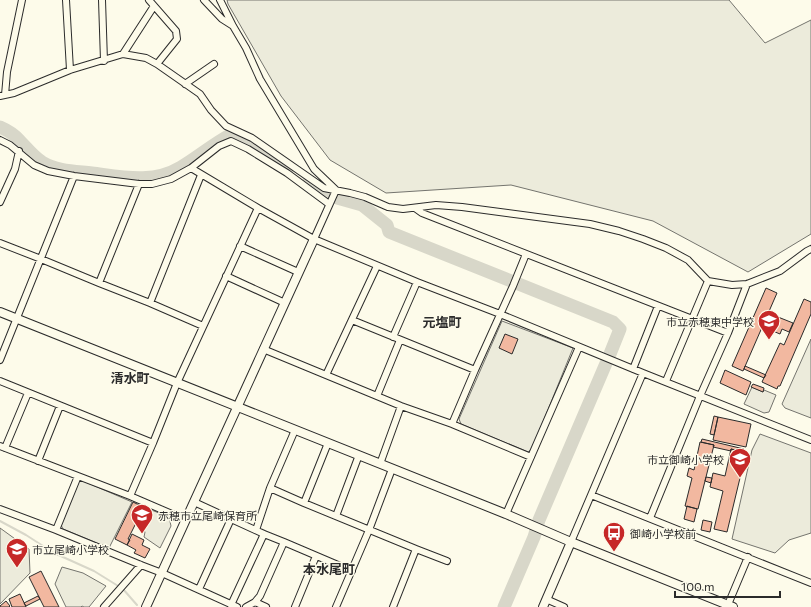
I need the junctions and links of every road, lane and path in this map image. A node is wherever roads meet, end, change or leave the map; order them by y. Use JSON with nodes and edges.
{"nodes":[{"id":1,"x":22,"y":0,"type":"edge"},
{"id":2,"x":66,"y":0,"type":"edge"},
{"id":3,"x":102,"y":0,"type":"edge"},
{"id":4,"x":149,"y":0,"type":"edge"},
{"id":5,"x":204,"y":0,"type":"edge"},
{"id":6,"x":220,"y":0,"type":"edge"},
{"id":7,"x":154,"y":6,"type":"junction"},
{"id":8,"x":233,"y":26,"type":"junction"},
{"id":9,"x":123,"y":54,"type":"junction"},
{"id":10,"x":104,"y":60,"type":"junction"},
{"id":11,"x":157,"y":64,"type":"junction"},
{"id":12,"x":214,"y":64,"type":"dead end"},
{"id":13,"x":70,"y":70,"type":"junction"},
{"id":14,"x":185,"y":84,"type":"junction"},
{"id":15,"x":2,"y":95,"type":"edge"},
{"id":16,"x":0,"y":140,"type":"edge"},
{"id":17,"x":19,"y":151,"type":"junction"},
{"id":18,"x":191,"y":168,"type":"junction"},
{"id":19,"x":201,"y":175,"type":"junction"},
{"id":20,"x":74,"y":176,"type":"junction"},
{"id":21,"x":139,"y":184,"type":"junction"},
{"id":22,"x":336,"y":190,"type":"junction"},
{"id":23,"x":0,"y":202,"type":"edge"},
{"id":24,"x":329,"y":204,"type":"junction"},
{"id":25,"x":258,"y":208,"type":"junction"},
{"id":26,"x":415,"y":208,"type":"junction"},
{"id":27,"x":314,"y":239,"type":"junction"},
{"id":28,"x":0,"y":243,"type":"edge"},
{"id":29,"x":240,"y":246,"type":"junction"},
{"id":30,"x":811,"y":249,"type":"edge"},
{"id":31,"x":526,"y":254,"type":"junction"},
{"id":32,"x":41,"y":259,"type":"junction"},
{"id":33,"x":377,"y":266,"type":"junction"},
{"id":34,"x":298,"y":272,"type":"junction"},
{"id":35,"x":226,"y":276,"type":"junction"},
{"id":36,"x":417,"y":282,"type":"junction"},
{"id":37,"x":708,"y":282,"type":"junction"},
{"id":38,"x":99,"y":283,"type":"junction"},
{"id":39,"x":747,"y":284,"type":"junction"},
{"id":40,"x":150,"y":303,"type":"junction"},
{"id":41,"x":284,"y":303,"type":"junction"},
{"id":42,"x":658,"y":306,"type":"junction"},
{"id":43,"x":0,"y":312,"type":"edge"},
{"id":44,"x":500,"y":314,"type":"junction"},
{"id":45,"x":692,"y":318,"type":"junction"},
{"id":46,"x":17,"y":319,"type":"junction"},
{"id":47,"x":352,"y":320,"type":"junction"},
{"id":48,"x":203,"y":326,"type":"junction"},
{"id":49,"x":728,"y":333,"type":"junction"},
{"id":50,"x":393,"y":337,"type":"junction"},
{"id":51,"x":400,"y":340,"type":"junction"},
{"id":52,"x":579,"y":347,"type":"junction"},
{"id":53,"x":263,"y":349,"type":"junction"},
{"id":54,"x":0,"y":360,"type":"edge"},
{"id":55,"x":633,"y":369,"type":"junction"},
{"id":56,"x":475,"y":370,"type":"junction"},
{"id":57,"x":643,"y":372,"type":"junction"},
{"id":58,"x":326,"y":375,"type":"junction"},
{"id":59,"x":0,"y":381,"type":"edge"},
{"id":60,"x":666,"y":382,"type":"junction"},
{"id":61,"x":177,"y":383,"type":"junction"},
{"id":62,"x":28,"y":393,"type":"junction"},
{"id":63,"x":377,"y":396,"type":"junction"},
{"id":64,"x":700,"y":396,"type":"junction"},
{"id":65,"x":60,"y":406,"type":"junction"},
{"id":66,"x":402,"y":406,"type":"junction"},
{"id":67,"x":237,"y":407,"type":"junction"},
{"id":68,"x":452,"y":424,"type":"junction"},
{"id":69,"x":296,"y":430,"type":"junction"},
{"id":70,"x":811,"y":440,"type":"edge"},
{"id":71,"x":153,"y":443,"type":"junction"},
{"id":72,"x":328,"y":443,"type":"junction"},
{"id":73,"x":3,"y":447,"type":"edge"},
{"id":74,"x":359,"y":455,"type":"junction"},
{"id":75,"x":531,"y":457,"type":"junction"},
{"id":76,"x":38,"y":460,"type":"junction"},
{"id":77,"x":380,"y":464,"type":"junction"},
{"id":78,"x":392,"y":468,"type":"junction"},
{"id":79,"x":78,"y":476,"type":"junction"},
{"id":80,"x":270,"y":488,"type":"junction"},
{"id":81,"x":591,"y":495,"type":"junction"},
{"id":82,"x":130,"y":496,"type":"junction"},
{"id":83,"x":194,"y":502,"type":"junction"},
{"id":84,"x":304,"y":503,"type":"junction"},
{"id":85,"x":0,"y":509,"type":"edge"},
{"id":86,"x":506,"y":514,"type":"junction"},
{"id":87,"x":336,"y":516,"type":"junction"},
{"id":88,"x":231,"y":518,"type":"junction"},
{"id":89,"x":650,"y":518,"type":"junction"},
{"id":90,"x":186,"y":520,"type":"junction"},
{"id":91,"x":56,"y":530,"type":"junction"},
{"id":92,"x":256,"y":530,"type":"junction"},
{"id":93,"x":369,"y":530,"type":"junction"},
{"id":94,"x":264,"y":534,"type":"junction"},
{"id":95,"x":284,"y":542,"type":"junction"},
{"id":96,"x":571,"y":542,"type":"junction"},
{"id":97,"x":416,"y":549,"type":"junction"},
{"id":98,"x":316,"y":556,"type":"junction"},
{"id":99,"x":748,"y":557,"type":"junction"},
{"id":100,"x":447,"y":561,"type":"dead end"},
{"id":101,"x":141,"y":565,"type":"junction"},
{"id":102,"x":352,"y":571,"type":"junction"},
{"id":103,"x":162,"y":573,"type":"junction"},
{"id":104,"x":811,"y":583,"type":"edge"},
{"id":105,"x":199,"y":589,"type":"junction"},
{"id":106,"x":255,"y":602,"type":"junction"},
{"id":107,"x":544,"y":603,"type":"edge"},
{"id":108,"x":234,"y":606,"type":"edge"},
{"id":109,"x":729,"y":606,"type":"edge"},
{"id":110,"x":104,"y":607,"type":"edge"},
{"id":111,"x":146,"y":607,"type":"edge"},
{"id":112,"x":246,"y":607,"type":"edge"},
{"id":113,"x":266,"y":607,"type":"edge"},
{"id":114,"x":295,"y":607,"type":"edge"},
{"id":115,"x":336,"y":607,"type":"edge"},
{"id":116,"x":393,"y":607,"type":"edge"},
{"id":117,"x":564,"y":607,"type":"edge"}],
"edges":[{"from":1,"to":15,"type":"street"},
{"from":2,"to":13,"type":"street"},
{"from":3,"to":10,"type":"street"},
{"from":4,"to":7,"type":"street"},
{"from":5,"to":8,"type":"street"},
{"from":6,"to":8,"type":"street"},
{"from":7,"to":9,"type":"street"},
{"from":7,"to":11,"type":"street"},
{"from":8,"to":22,"type":"street"},
{"from":9,"to":10,"type":"street"},
{"from":9,"to":11,"type":"street"},
{"from":10,"to":13,"type":"street"},
{"from":11,"to":14,"type":"street"},
{"from":12,"to":14,"type":"street"},
{"from":13,"to":15,"type":"street"},
{"from":14,"to":22,"type":"street"},
{"from":16,"to":17,"type":"street"},
{"from":17,"to":20,"type":"street"},
{"from":17,"to":23,"type":"street"},
{"from":18,"to":19,"type":"street"},
{"from":18,"to":21,"type":"street"},
{"from":18,"to":24,"type":"street"},
{"from":19,"to":25,"type":"street"},
{"from":19,"to":40,"type":"street"},
{"from":20,"to":21,"type":"street"},
{"from":20,"to":32,"type":"street"},
{"from":21,"to":38,"type":"street"},
{"from":22,"to":24,"type":"street"},
{"from":22,"to":26,"type":"street"},
{"from":24,"to":27,"type":"street"},
{"from":25,"to":27,"type":"street"},
{"from":25,"to":29,"type":"street"},
{"from":26,"to":31,"type":"street"},
{"from":26,"to":37,"type":"street"},
{"from":27,"to":33,"type":"street"},
{"from":27,"to":34,"type":"street"},
{"from":28,"to":32,"type":"street"},
{"from":29,"to":34,"type":"street"},
{"from":29,"to":35,"type":"street"},
{"from":30,"to":39,"type":"street"},
{"from":31,"to":42,"type":"street"},
{"from":31,"to":44,"type":"street"},
{"from":32,"to":38,"type":"street"},
{"from":32,"to":46,"type":"street"},
{"from":33,"to":36,"type":"street"},
{"from":33,"to":47,"type":"street"},
{"from":34,"to":41,"type":"street"},
{"from":35,"to":41,"type":"street"},
{"from":35,"to":48,"type":"street"},
{"from":36,"to":44,"type":"street"},
{"from":36,"to":50,"type":"street"},
{"from":37,"to":39,"type":"street"},
{"from":37,"to":45,"type":"street"},
{"from":38,"to":40,"type":"street"},
{"from":39,"to":49,"type":"street"},
{"from":40,"to":48,"type":"street"},
{"from":41,"to":53,"type":"street"},
{"from":42,"to":45,"type":"street"},
{"from":42,"to":55,"type":"street"},
{"from":43,"to":46,"type":"street"},
{"from":44,"to":52,"type":"street"},
{"from":44,"to":56,"type":"street"},
{"from":45,"to":49,"type":"street"},
{"from":45,"to":60,"type":"street"},
{"from":46,"to":54,"type":"street"},
{"from":46,"to":61,"type":"street"},
{"from":47,"to":50,"type":"street"},
{"from":47,"to":58,"type":"street"},
{"from":48,"to":61,"type":"street"},
{"from":49,"to":64,"type":"street"},
{"from":50,"to":51,"type":"street"},
{"from":51,"to":56,"type":"street"},
{"from":51,"to":63,"type":"street"},
{"from":52,"to":55,"type":"street"},
{"from":52,"to":75,"type":"street"},
{"from":53,"to":58,"type":"street"},
{"from":53,"to":67,"type":"street"},
{"from":55,"to":57,"type":"street"},
{"from":56,"to":68,"type":"street"},
{"from":57,"to":60,"type":"street"},
{"from":57,"to":81,"type":"street"},
{"from":58,"to":63,"type":"street"},
{"from":59,"to":62,"type":"street"},
{"from":60,"to":64,"type":"street"},
{"from":61,"to":67,"type":"street"},
{"from":61,"to":71,"type":"street"},
{"from":62,"to":65,"type":"street"},
{"from":62,"to":73,"type":"street"},
{"from":63,"to":66,"type":"street"},
{"from":64,"to":70,"type":"street"},
{"from":64,"to":89,"type":"street"},
{"from":65,"to":71,"type":"street"},
{"from":65,"to":76,"type":"street"},
{"from":66,"to":68,"type":"street"},
{"from":66,"to":77,"type":"street"},
{"from":67,"to":69,"type":"street"},
{"from":67,"to":83,"type":"street"},
{"from":68,"to":75,"type":"street"},
{"from":69,"to":72,"type":"street"},
{"from":69,"to":80,"type":"street"},
{"from":71,"to":82,"type":"street"},
{"from":72,"to":74,"type":"street"},
{"from":72,"to":84,"type":"street"},
{"from":73,"to":76,"type":"street"},
{"from":74,"to":77,"type":"street"},
{"from":74,"to":87,"type":"street"},
{"from":75,"to":86,"type":"street"},
{"from":76,"to":79,"type":"street"},
{"from":77,"to":78,"type":"street"},
{"from":78,"to":86,"type":"street"},
{"from":78,"to":93,"type":"street"},
{"from":79,"to":82,"type":"street"},
{"from":79,"to":91,"type":"street"},
{"from":80,"to":84,"type":"street"},
{"from":80,"to":92,"type":"street"},
{"from":81,"to":89,"type":"street"},
{"from":81,"to":96,"type":"street"},
{"from":82,"to":90,"type":"street"},
{"from":83,"to":88,"type":"street"},
{"from":83,"to":90,"type":"street"},
{"from":84,"to":87,"type":"street"},
{"from":85,"to":91,"type":"street"},
{"from":86,"to":96,"type":"street"},
{"from":87,"to":93,"type":"street"},
{"from":88,"to":92,"type":"street"},
{"from":88,"to":105,"type":"street"},
{"from":89,"to":99,"type":"street"},
{"from":90,"to":103,"type":"street"},
{"from":91,"to":101,"type":"street"},
{"from":92,"to":94,"type":"street"},
{"from":93,"to":97,"type":"street"},
{"from":93,"to":102,"type":"street"},
{"from":94,"to":95,"type":"street"},
{"from":94,"to":108,"type":"street"},
{"from":95,"to":98,"type":"street"},
{"from":95,"to":106,"type":"street"},
{"from":96,"to":107,"type":"street"},
{"from":96,"to":109,"type":"street"},
{"from":97,"to":100,"type":"street"},
{"from":97,"to":116,"type":"street"},
{"from":98,"to":102,"type":"street"},
{"from":98,"to":114,"type":"street"},
{"from":99,"to":104,"type":"street"},
{"from":99,"to":109,"type":"street"},
{"from":101,"to":103,"type":"street"},
{"from":101,"to":110,"type":"street"},
{"from":102,"to":115,"type":"street"},
{"from":103,"to":105,"type":"street"},
{"from":103,"to":111,"type":"street"},
{"from":105,"to":108,"type":"street"},
{"from":106,"to":112,"type":"street"},
{"from":106,"to":113,"type":"street"},
{"from":107,"to":117,"type":"street"}]}
